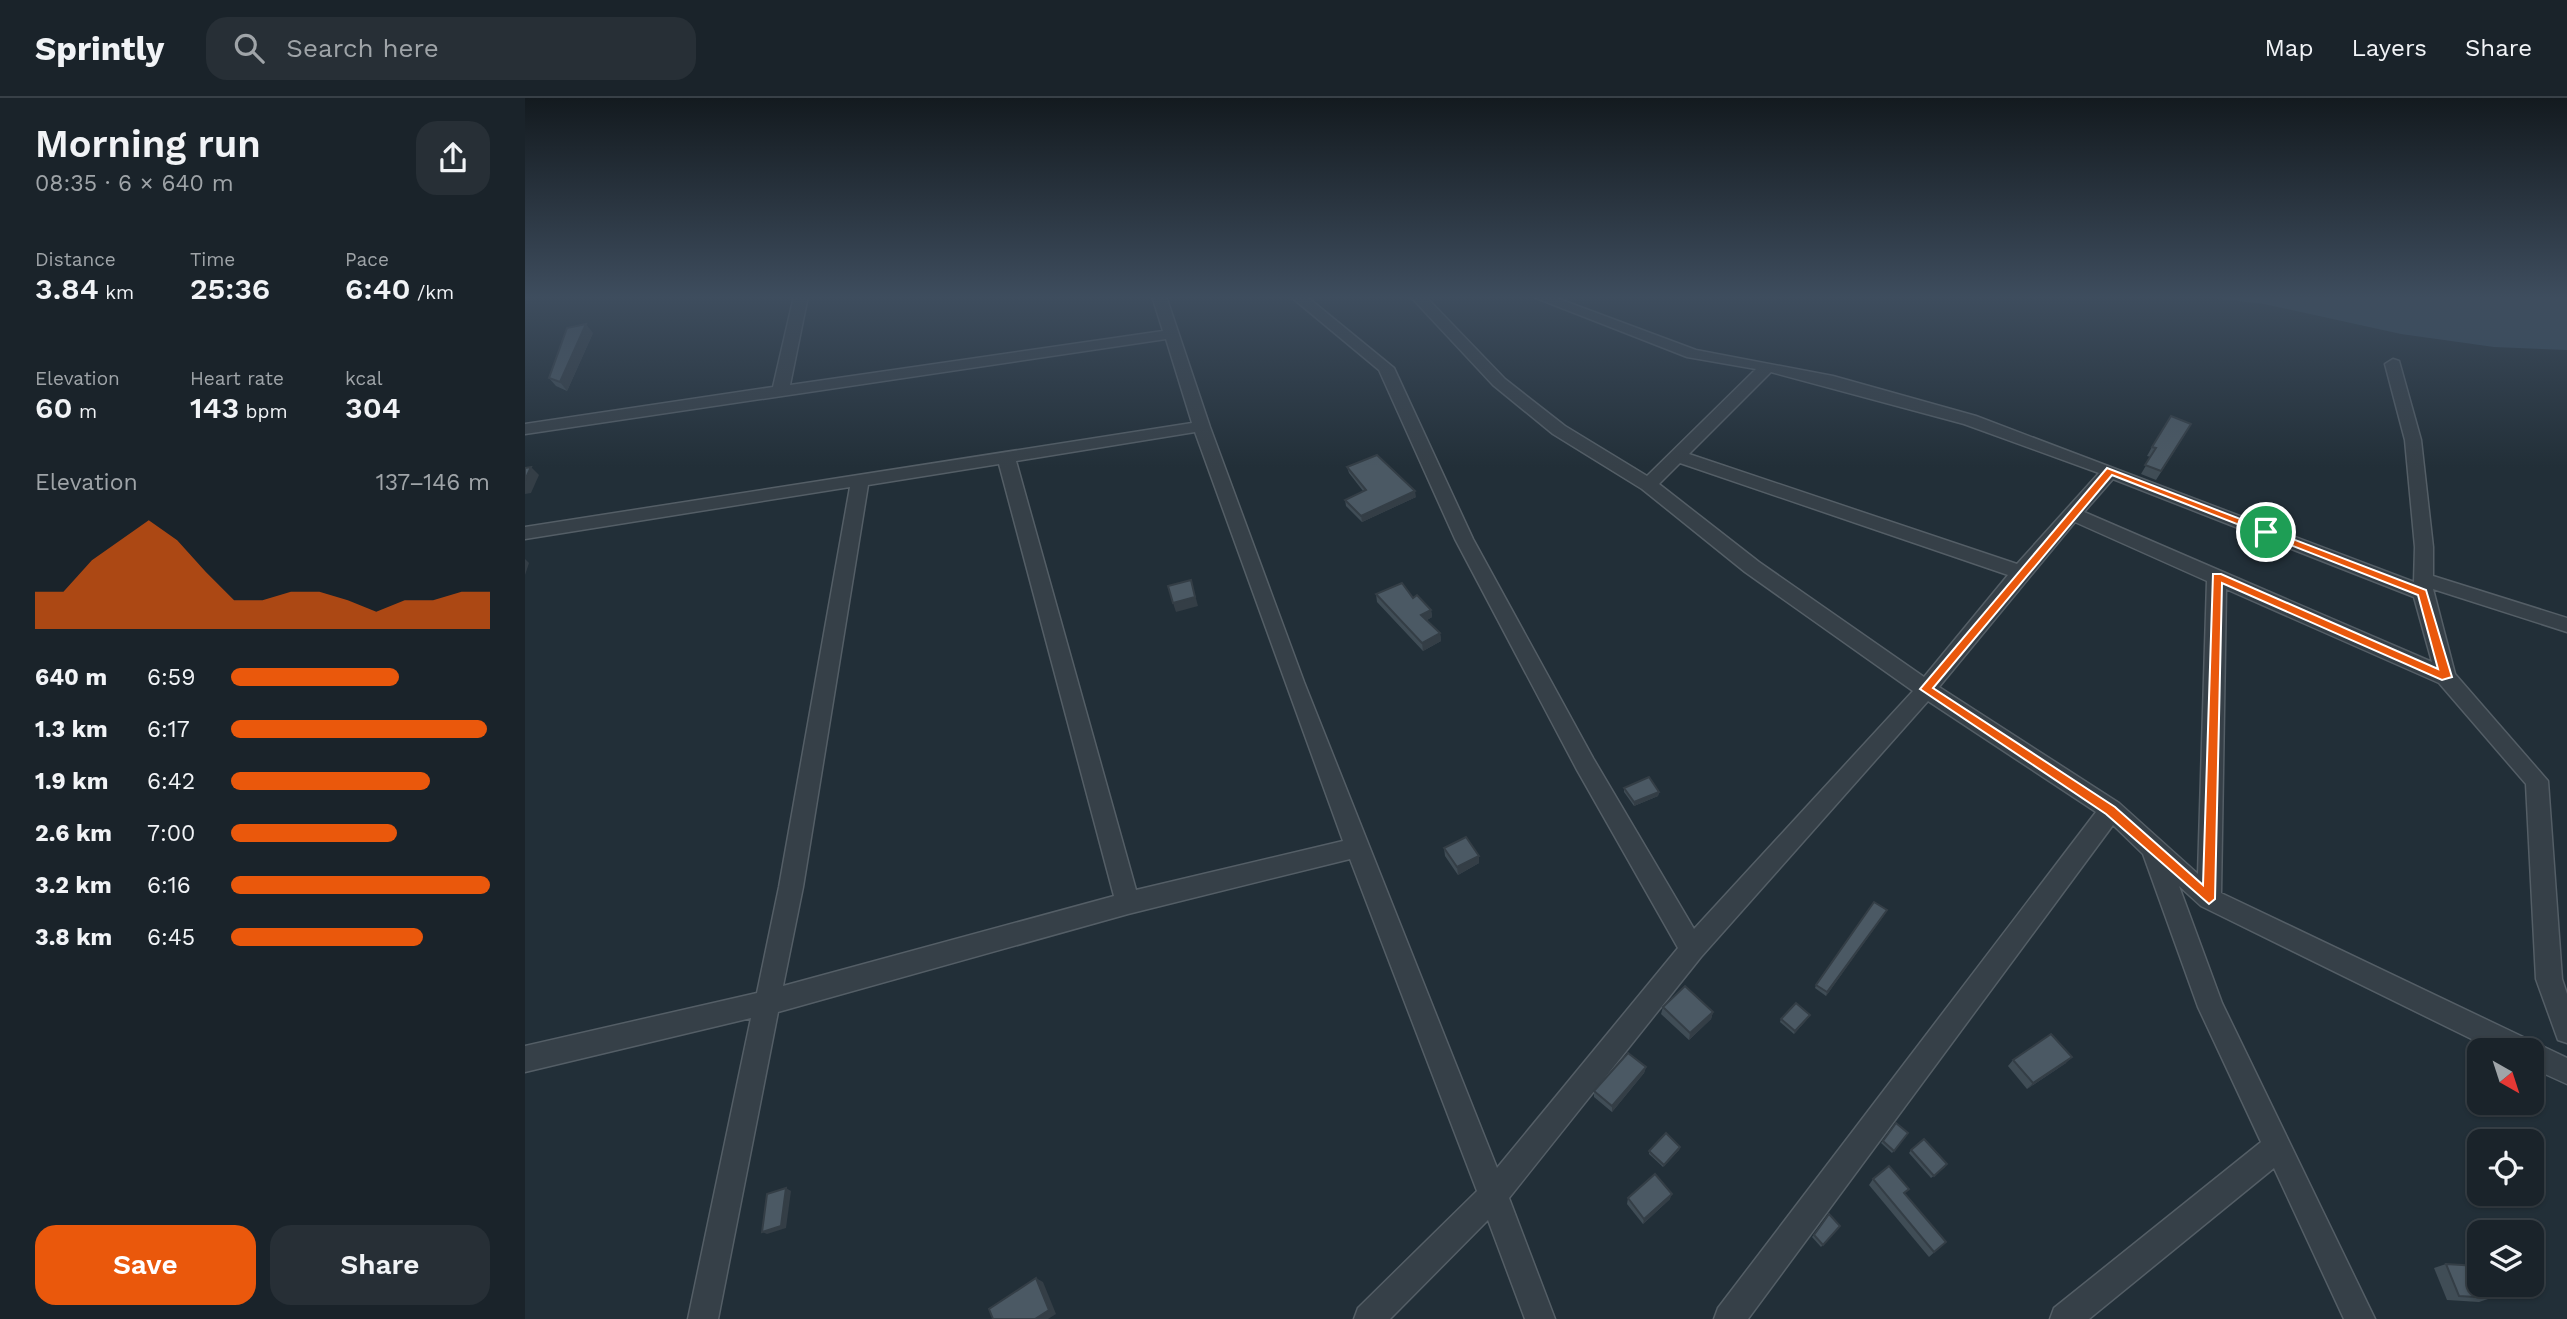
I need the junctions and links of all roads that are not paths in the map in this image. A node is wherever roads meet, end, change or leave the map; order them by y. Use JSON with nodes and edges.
{"nodes":[{"id":1,"x":789,"y":353,"type":"edge"},
{"id":2,"x":1060,"y":353,"type":"edge"},
{"id":3,"x":1178,"y":353,"type":"edge"},
{"id":4,"x":1368,"y":353,"type":"edge"},
{"id":5,"x":1471,"y":353,"type":"edge"},
{"id":6,"x":1690,"y":353,"type":"edge"},
{"id":7,"x":2393,"y":364,"type":"dead end"},
{"id":8,"x":1768,"y":366,"type":"junction"},
{"id":9,"x":781,"y":390,"type":"junction"},
{"id":10,"x":1203,"y":426,"type":"junction"},
{"id":11,"x":525,"y":429,"type":"edge"},
{"id":12,"x":1006,"y":456,"type":"junction"},
{"id":13,"x":1678,"y":456,"type":"junction"},
{"id":14,"x":2110,"y":471,"type":"junction"},
{"id":15,"x":860,"y":478,"type":"junction"},
{"id":16,"x":1647,"y":485,"type":"junction"},
{"id":17,"x":2074,"y":515,"type":"junction"},
{"id":18,"x":525,"y":533,"type":"edge"},
{"id":19,"x":2021,"y":572,"type":"junction"},
{"id":20,"x":2217,"y":577,"type":"junction"},
{"id":21,"x":2423,"y":586,"type":"junction"},
{"id":22,"x":2567,"y":625,"type":"edge"},
{"id":23,"x":2446,"y":677,"type":"junction"},
{"id":24,"x":1926,"y":689,"type":"junction"},
{"id":25,"x":2111,"y":810,"type":"junction"},
{"id":26,"x":1356,"y":848,"type":"junction"},
{"id":27,"x":2155,"y":852,"type":"junction"},
{"id":28,"x":2209,"y":899,"type":"junction"},
{"id":29,"x":1128,"y":903,"type":"junction"},
{"id":30,"x":1692,"y":949,"type":"junction"},
{"id":31,"x":770,"y":1002,"type":"junction"},
{"id":32,"x":2567,"y":1031,"type":"edge"},
{"id":33,"x":2497,"y":1038,"type":"edge"},
{"id":34,"x":525,"y":1059,"type":"edge"},
{"id":35,"x":2545,"y":1061,"type":"edge"},
{"id":36,"x":2567,"y":1071,"type":"edge"},
{"id":37,"x":2279,"y":1146,"type":"junction"},
{"id":38,"x":1494,"y":1194,"type":"junction"},
{"id":39,"x":703,"y":1319,"type":"edge"},
{"id":40,"x":1369,"y":1319,"type":"edge"},
{"id":41,"x":1541,"y":1319,"type":"edge"},
{"id":42,"x":1729,"y":1319,"type":"edge"},
{"id":43,"x":2065,"y":1319,"type":"edge"},
{"id":44,"x":2360,"y":1319,"type":"edge"}],
"edges":[{"from":1,"to":9,"type":"street"},
{"from":2,"to":9,"type":"street"},
{"from":3,"to":10,"type":"street"},
{"from":4,"to":30,"type":"street"},
{"from":5,"to":16,"type":"street"},
{"from":6,"to":8,"type":"street"},
{"from":7,"to":21,"type":"street"},
{"from":8,"to":13,"type":"street"},
{"from":8,"to":14,"type":"street"},
{"from":9,"to":11,"type":"street"},
{"from":10,"to":12,"type":"street"},
{"from":10,"to":26,"type":"street"},
{"from":12,"to":15,"type":"street"},
{"from":12,"to":29,"type":"street"},
{"from":13,"to":16,"type":"street"},
{"from":13,"to":19,"type":"street"},
{"from":14,"to":17,"type":"street"},
{"from":14,"to":21,"type":"street"},
{"from":15,"to":18,"type":"street"},
{"from":15,"to":31,"type":"street"},
{"from":16,"to":24,"type":"street"},
{"from":17,"to":19,"type":"street"},
{"from":17,"to":20,"type":"street"},
{"from":19,"to":24,"type":"street"},
{"from":20,"to":23,"type":"street"},
{"from":20,"to":28,"type":"street"},
{"from":21,"to":22,"type":"street"},
{"from":21,"to":23,"type":"street"},
{"from":23,"to":32,"type":"street"},
{"from":24,"to":25,"type":"street"},
{"from":24,"to":30,"type":"street"},
{"from":25,"to":27,"type":"street"},
{"from":25,"to":42,"type":"street"},
{"from":26,"to":29,"type":"street"},
{"from":26,"to":38,"type":"street"},
{"from":27,"to":28,"type":"street"},
{"from":27,"to":37,"type":"street"},
{"from":28,"to":33,"type":"street"},
{"from":29,"to":31,"type":"street"},
{"from":30,"to":38,"type":"street"},
{"from":31,"to":34,"type":"street"},
{"from":31,"to":39,"type":"street"},
{"from":35,"to":36,"type":"street"},
{"from":37,"to":43,"type":"street"},
{"from":37,"to":44,"type":"street"},
{"from":38,"to":40,"type":"street"},
{"from":38,"to":41,"type":"street"}]}
